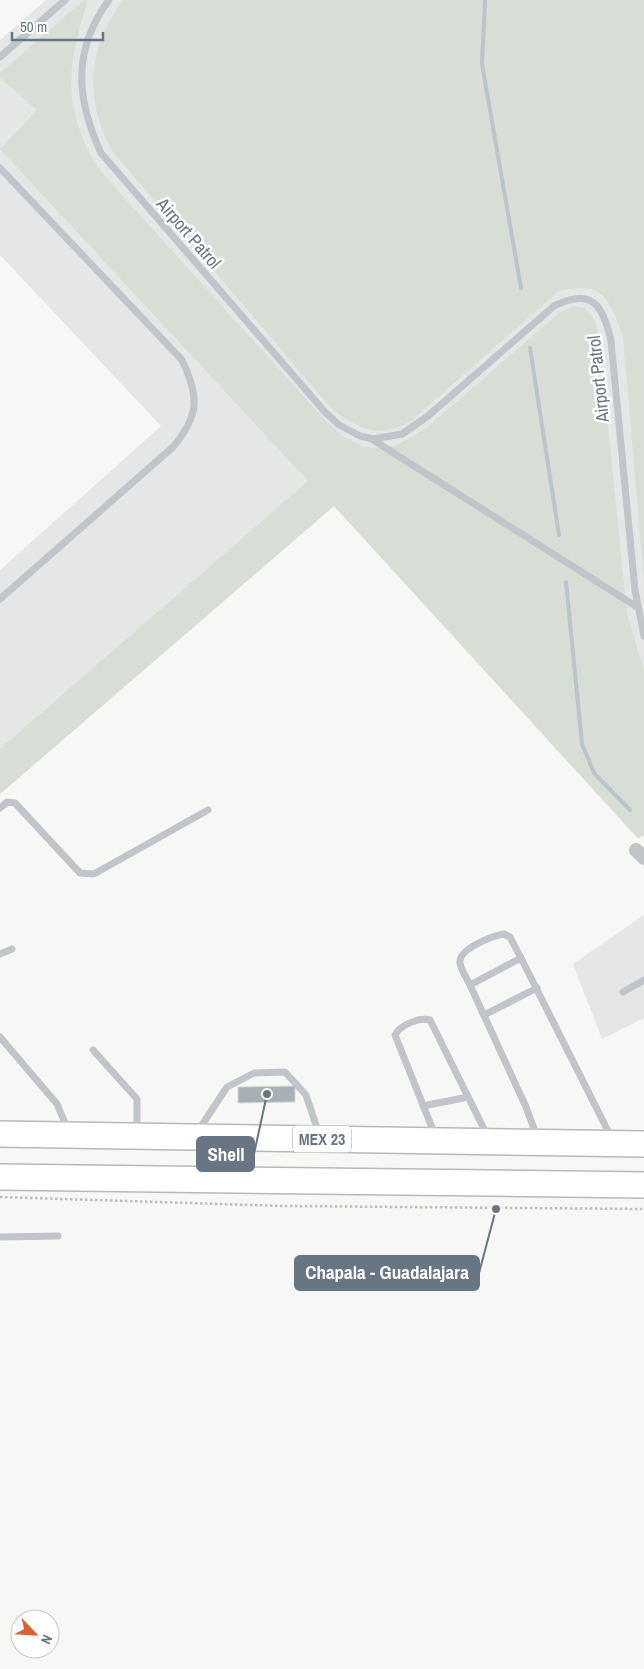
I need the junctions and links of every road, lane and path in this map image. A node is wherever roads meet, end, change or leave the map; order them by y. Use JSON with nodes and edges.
{"nodes":[{"id":1,"x":65,"y":0,"type":"edge"},
{"id":2,"x":109,"y":0,"type":"edge"},
{"id":3,"x":0,"y":57,"type":"edge"},
{"id":4,"x":0,"y":168,"type":"edge"},
{"id":5,"x":373,"y":440,"type":"junction"},
{"id":6,"x":0,"y":599,"type":"edge"},
{"id":7,"x":637,"y":607,"type":"junction"},
{"id":8,"x":644,"y":636,"type":"edge"},
{"id":9,"x":0,"y":808,"type":"edge"},
{"id":10,"x":208,"y":810,"type":"dead end"},
{"id":11,"x":12,"y":949,"type":"dead end"},
{"id":12,"x":0,"y":954,"type":"edge"},
{"id":13,"x":522,"y":958,"type":"junction"},
{"id":14,"x":644,"y":980,"type":"edge"},
{"id":15,"x":470,"y":985,"type":"junction"},
{"id":16,"x":537,"y":988,"type":"junction"},
{"id":17,"x":623,"y":992,"type":"dead end"},
{"id":18,"x":484,"y":1016,"type":"junction"},
{"id":19,"x":0,"y":1037,"type":"edge"},
{"id":20,"x":93,"y":1050,"type":"dead end"},
{"id":21,"x":468,"y":1097,"type":"junction"},
{"id":22,"x":423,"y":1106,"type":"junction"},
{"id":23,"x":0,"y":1134,"type":"edge"},
{"id":24,"x":70,"y":1135,"type":"junction"},
{"id":25,"x":137,"y":1136,"type":"junction"},
{"id":26,"x":194,"y":1137,"type":"junction"},
{"id":27,"x":320,"y":1139,"type":"junction"},
{"id":28,"x":438,"y":1141,"type":"junction"},
{"id":29,"x":491,"y":1142,"type":"junction"},
{"id":30,"x":539,"y":1142,"type":"junction"},
{"id":31,"x":614,"y":1144,"type":"junction"},
{"id":32,"x":644,"y":1144,"type":"edge"},
{"id":33,"x":0,"y":1177,"type":"edge"},
{"id":34,"x":644,"y":1185,"type":"edge"},
{"id":35,"x":0,"y":1197,"type":"edge"},
{"id":36,"x":644,"y":1209,"type":"edge"},
{"id":37,"x":58,"y":1236,"type":"dead end"},
{"id":38,"x":0,"y":1237,"type":"edge"}],
"edges":[{"from":1,"to":3,"type":"lane"},
{"from":2,"to":5,"type":"lane","name":"Airport Patrol"},
{"from":4,"to":6,"type":"lane"},
{"from":5,"to":7,"type":"lane","name":"Airport Patrol"},
{"from":5,"to":7,"type":"lane","name":"Airport Patrol"},
{"from":7,"to":8,"type":"lane","name":"Airport Patrol"},
{"from":9,"to":10,"type":"lane"},
{"from":11,"to":12,"type":"lane"},
{"from":13,"to":15,"type":"lane"},
{"from":13,"to":15,"type":"lane"},
{"from":13,"to":16,"type":"lane"},
{"from":14,"to":17,"type":"lane"},
{"from":15,"to":18,"type":"lane"},
{"from":16,"to":18,"type":"lane"},
{"from":16,"to":31,"type":"lane"},
{"from":18,"to":30,"type":"lane"},
{"from":19,"to":24,"type":"lane"},
{"from":20,"to":25,"type":"lane"},
{"from":21,"to":22,"type":"lane"},
{"from":21,"to":22,"type":"lane"},
{"from":21,"to":29,"type":"lane"},
{"from":22,"to":28,"type":"lane"},
{"from":23,"to":24,"type":"highway","number":"MEX 23"},
{"from":24,"to":25,"type":"highway","number":"MEX 23"},
{"from":25,"to":26,"type":"highway","number":"MEX 23"},
{"from":26,"to":27,"type":"highway","number":"MEX 23"},
{"from":26,"to":27,"type":"lane"},
{"from":27,"to":28,"type":"highway","number":"MEX 23"},
{"from":28,"to":29,"type":"highway","number":"MEX 23"},
{"from":29,"to":30,"type":"highway","number":"MEX 23"},
{"from":30,"to":31,"type":"highway","number":"MEX 23"},
{"from":31,"to":32,"type":"highway","number":"MEX 23"},
{"from":33,"to":34,"type":"highway"},
{"from":35,"to":36,"type":"path"},
{"from":37,"to":38,"type":"lane"}]}
